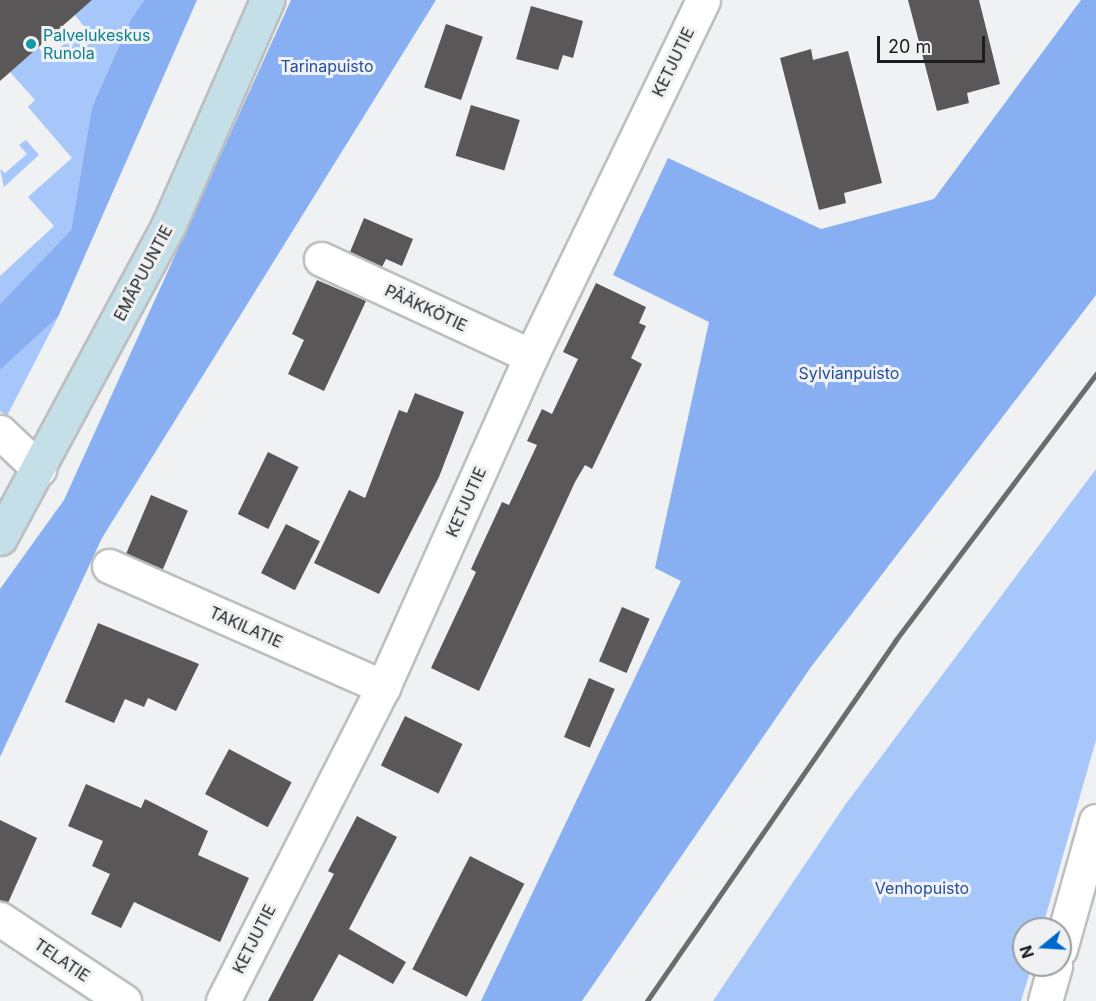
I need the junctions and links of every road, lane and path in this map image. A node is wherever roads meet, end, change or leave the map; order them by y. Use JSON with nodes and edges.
{"nodes":[{"id":1,"x":267,"y":0,"type":"edge"},
{"id":2,"x":703,"y":0,"type":"edge"},
{"id":3,"x":321,"y":259,"type":"dead end"},
{"id":4,"x":531,"y":356,"type":"junction"},
{"id":5,"x":0,"y":432,"type":"edge"},
{"id":6,"x":39,"y":469,"type":"junction"},
{"id":7,"x":0,"y":538,"type":"edge"},
{"id":8,"x":109,"y":566,"type":"dead end"},
{"id":9,"x":383,"y":687,"type":"junction"},
{"id":10,"x":1096,"y":821,"type":"edge"},
{"id":11,"x":1069,"y":917,"type":"edge"},
{"id":12,"x":0,"y":919,"type":"edge"},
{"id":13,"x":1052,"y":977,"type":"edge"},
{"id":14,"x":124,"y":1001,"type":"edge"},
{"id":15,"x":223,"y":1001,"type":"edge"},
{"id":16,"x":1045,"y":1001,"type":"edge"}],
"edges":[{"from":1,"to":6,"type":"street","name":"EMÄPUUNTIE"},
{"from":2,"to":4,"type":"street","name":"KETJUTIE"},
{"from":3,"to":4,"type":"street","name":"PÄÄKKÖTIE"},
{"from":4,"to":9,"type":"street","name":"KETJUTIE"},
{"from":5,"to":6,"type":"street"},
{"from":6,"to":7,"type":"street","name":"EMÄPUUNTIE"},
{"from":8,"to":9,"type":"street","name":"TAKILATIE"},
{"from":9,"to":15,"type":"street","name":"KETJUTIE"},
{"from":10,"to":11,"type":"street"},
{"from":12,"to":14,"type":"street","name":"TELATIE"},
{"from":13,"to":16,"type":"street"}]}
